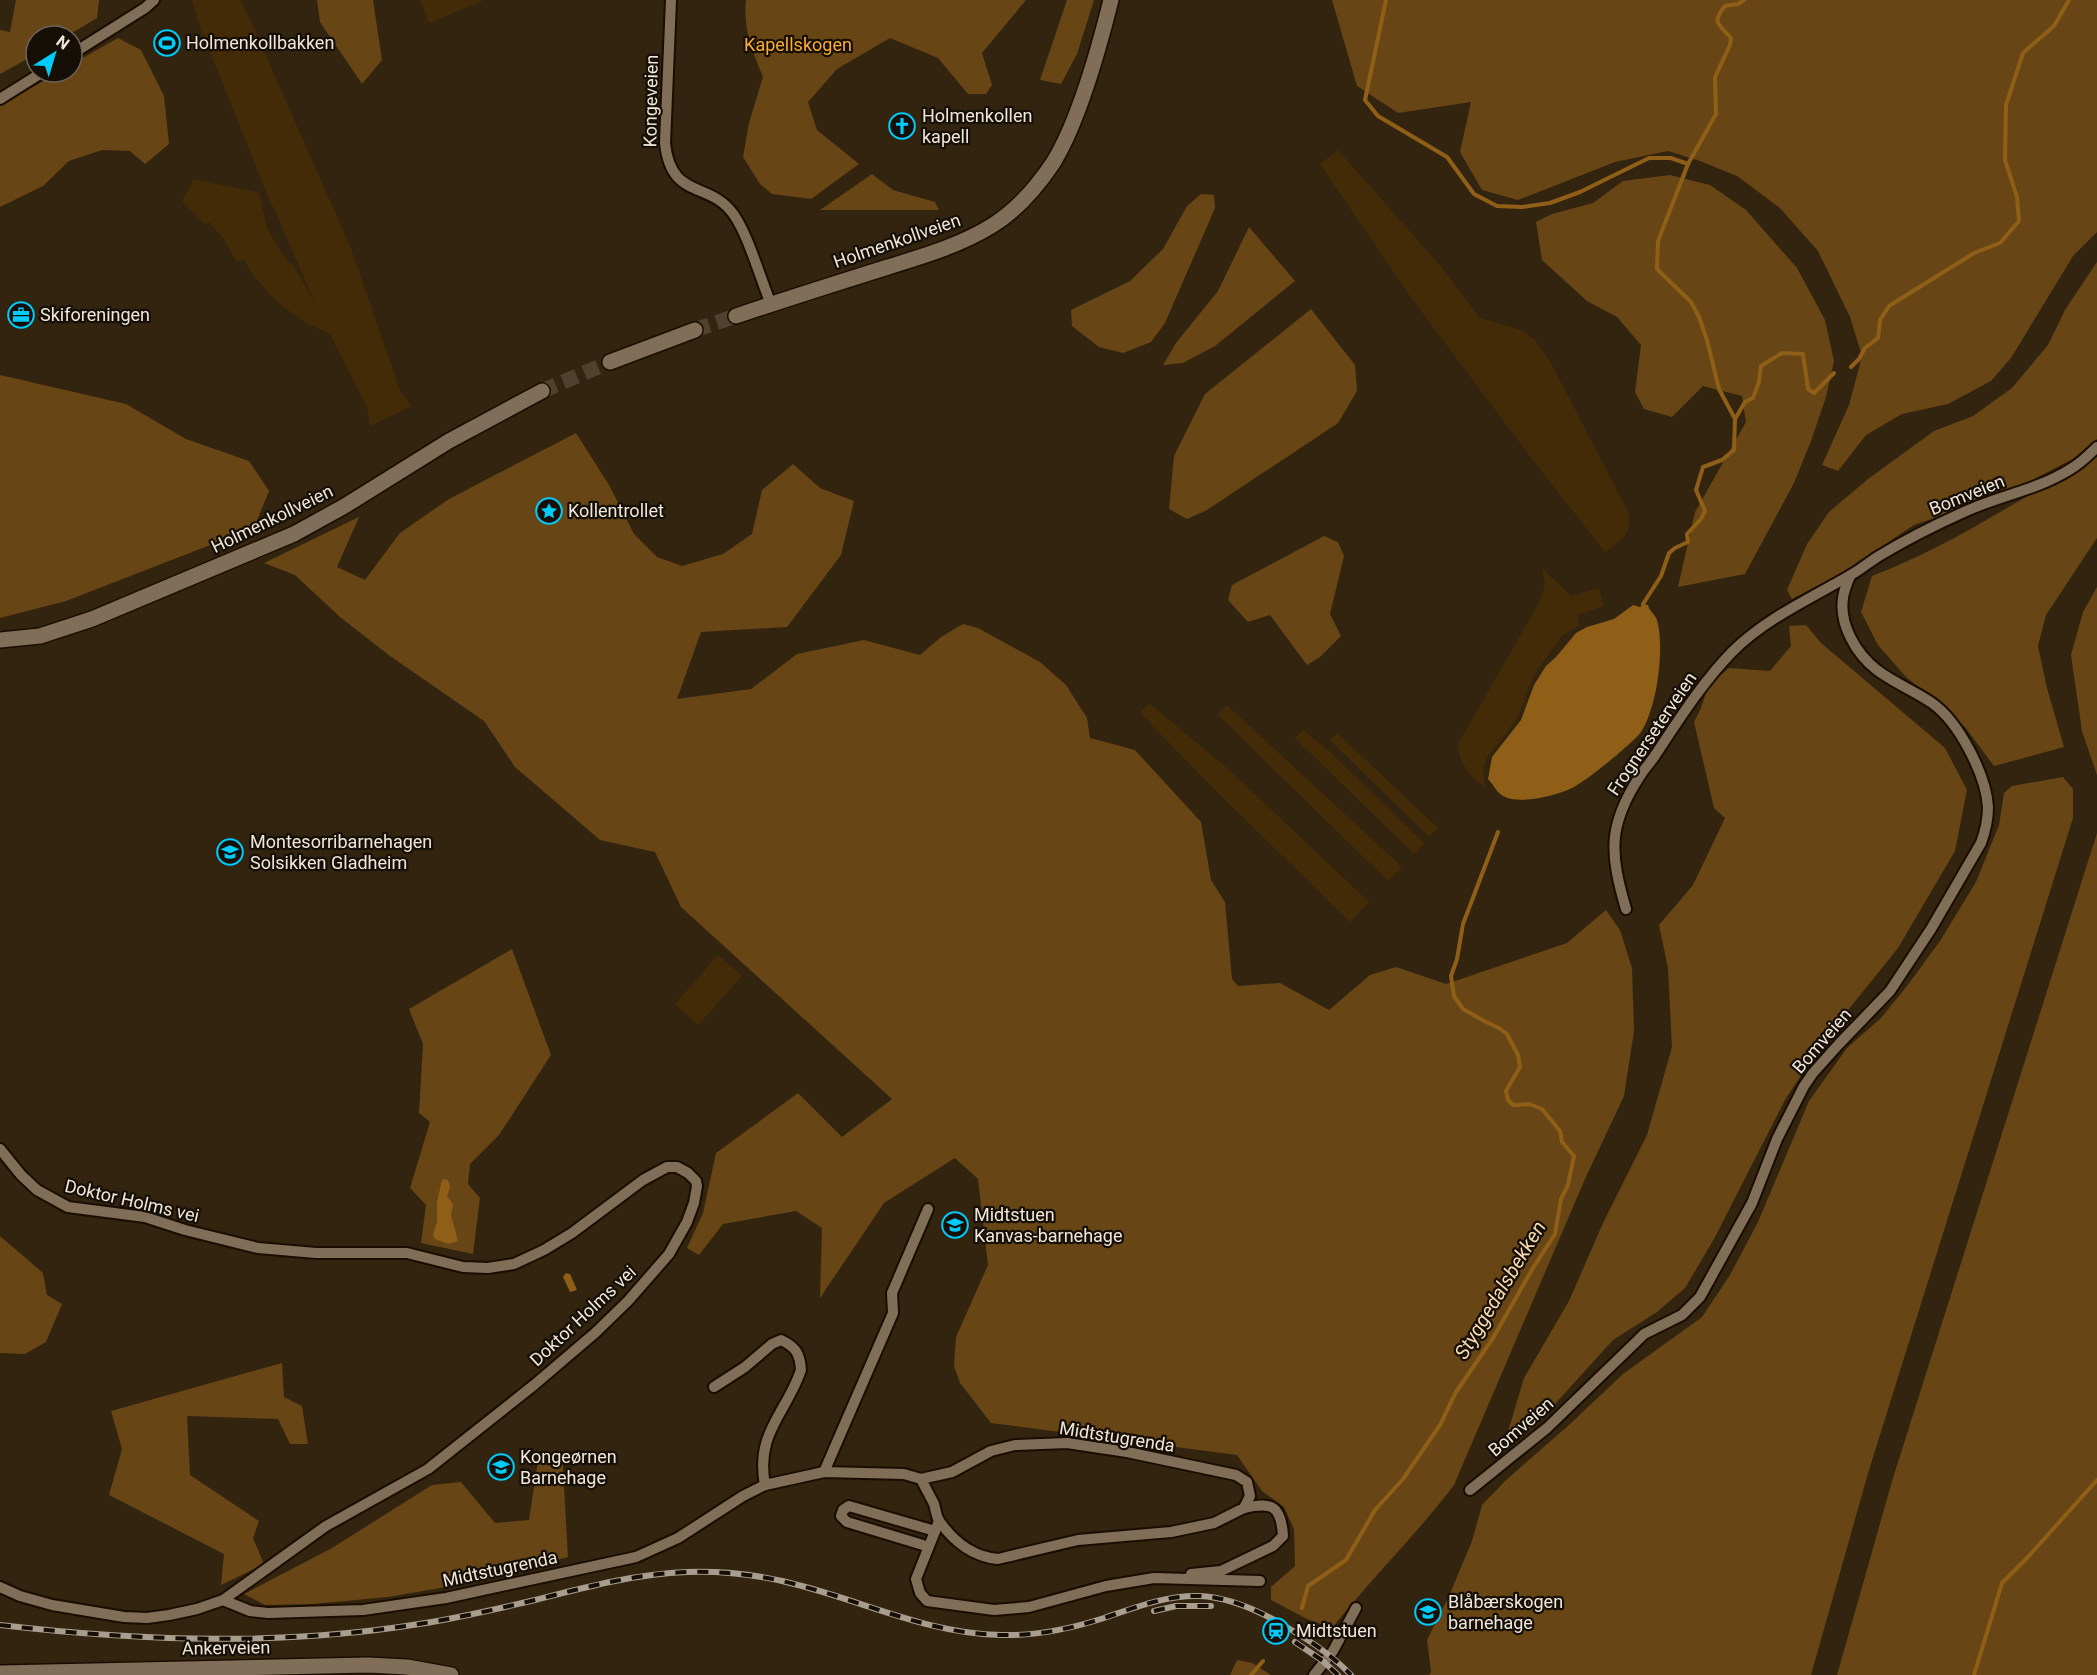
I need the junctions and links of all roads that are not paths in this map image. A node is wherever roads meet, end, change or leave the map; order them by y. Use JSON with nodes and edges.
{"nodes":[{"id":1,"x":154,"y":0,"type":"edge"},
{"id":2,"x":671,"y":0,"type":"edge"},
{"id":3,"x":1111,"y":0,"type":"edge"},
{"id":4,"x":84,"y":46,"type":"edge"},
{"id":5,"x":24,"y":84,"type":"edge"},
{"id":6,"x":0,"y":99,"type":"edge"},
{"id":7,"x":771,"y":304,"type":"junction"},
{"id":8,"x":736,"y":316,"type":"tunnel mouth"},
{"id":9,"x":695,"y":330,"type":"tunnel mouth"},
{"id":10,"x":610,"y":362,"type":"tunnel mouth"},
{"id":11,"x":542,"y":391,"type":"tunnel mouth"},
{"id":12,"x":2097,"y":447,"type":"edge"},
{"id":13,"x":1850,"y":576,"type":"junction"},
{"id":14,"x":1758,"y":630,"type":"joint"},
{"id":15,"x":0,"y":640,"type":"edge"},
{"id":16,"x":1626,"y":909,"type":"dead end"},
{"id":17,"x":0,"y":1149,"type":"edge"},
{"id":18,"x":928,"y":1209,"type":"dead end"},
{"id":19,"x":714,"y":1388,"type":"dead end"},
{"id":20,"x":824,"y":1472,"type":"junction"},
{"id":21,"x":921,"y":1479,"type":"junction"},
{"id":22,"x":765,"y":1485,"type":"junction"},
{"id":23,"x":1470,"y":1490,"type":"dead end"},
{"id":24,"x":1244,"y":1508,"type":"junction"},
{"id":25,"x":937,"y":1526,"type":"junction"},
{"id":26,"x":923,"y":1545,"type":"dead end"},
{"id":27,"x":1154,"y":1578,"type":"junction"},
{"id":28,"x":1260,"y":1581,"type":"dead end"},
{"id":29,"x":0,"y":1587,"type":"edge"},
{"id":30,"x":223,"y":1600,"type":"junction"},
{"id":31,"x":1356,"y":1608,"type":"dead end"},
{"id":32,"x":0,"y":1673,"type":"edge"},
{"id":33,"x":451,"y":1675,"type":"edge"},
{"id":34,"x":1314,"y":1675,"type":"edge"}],
"edges":[{"from":1,"to":4,"type":"street"},
{"from":2,"to":7,"type":"street","name":"Kongeveien"},
{"from":3,"to":7,"type":"main road","name":"Holmenkollveien"},
{"from":5,"to":6,"type":"street"},
{"from":7,"to":8,"type":"main road","name":"Holmenkollveien"},
{"from":9,"to":10,"type":"main road"},
{"from":11,"to":15,"type":"main road","name":"Holmenkollveien"},
{"from":12,"to":13,"type":"street","name":"Bomveien"},
{"from":13,"to":14,"type":"street","name":"Bomveien"},
{"from":13,"to":23,"type":"street","name":"Bomveien"},
{"from":14,"to":16,"type":"street","name":"Frognerseterveien"},
{"from":17,"to":30,"type":"street","name":"Doktor Holms vei"},
{"from":18,"to":20,"type":"street"},
{"from":19,"to":22,"type":"street"},
{"from":20,"to":21,"type":"street","name":"Midtstugrenda"},
{"from":20,"to":22,"type":"street","name":"Midtstugrenda"},
{"from":21,"to":24,"type":"street","name":"Midtstugrenda"},
{"from":21,"to":25,"type":"street"},
{"from":22,"to":30,"type":"street","name":"Midtstugrenda"},
{"from":24,"to":25,"type":"street"},
{"from":24,"to":27,"type":"street"},
{"from":25,"to":26,"type":"street"},
{"from":25,"to":27,"type":"street"},
{"from":27,"to":28,"type":"street"},
{"from":29,"to":30,"type":"street","name":"Doktor Holms vei"},
{"from":31,"to":34,"type":"street"},
{"from":32,"to":33,"type":"main road","name":"Ankerveien"}]}
